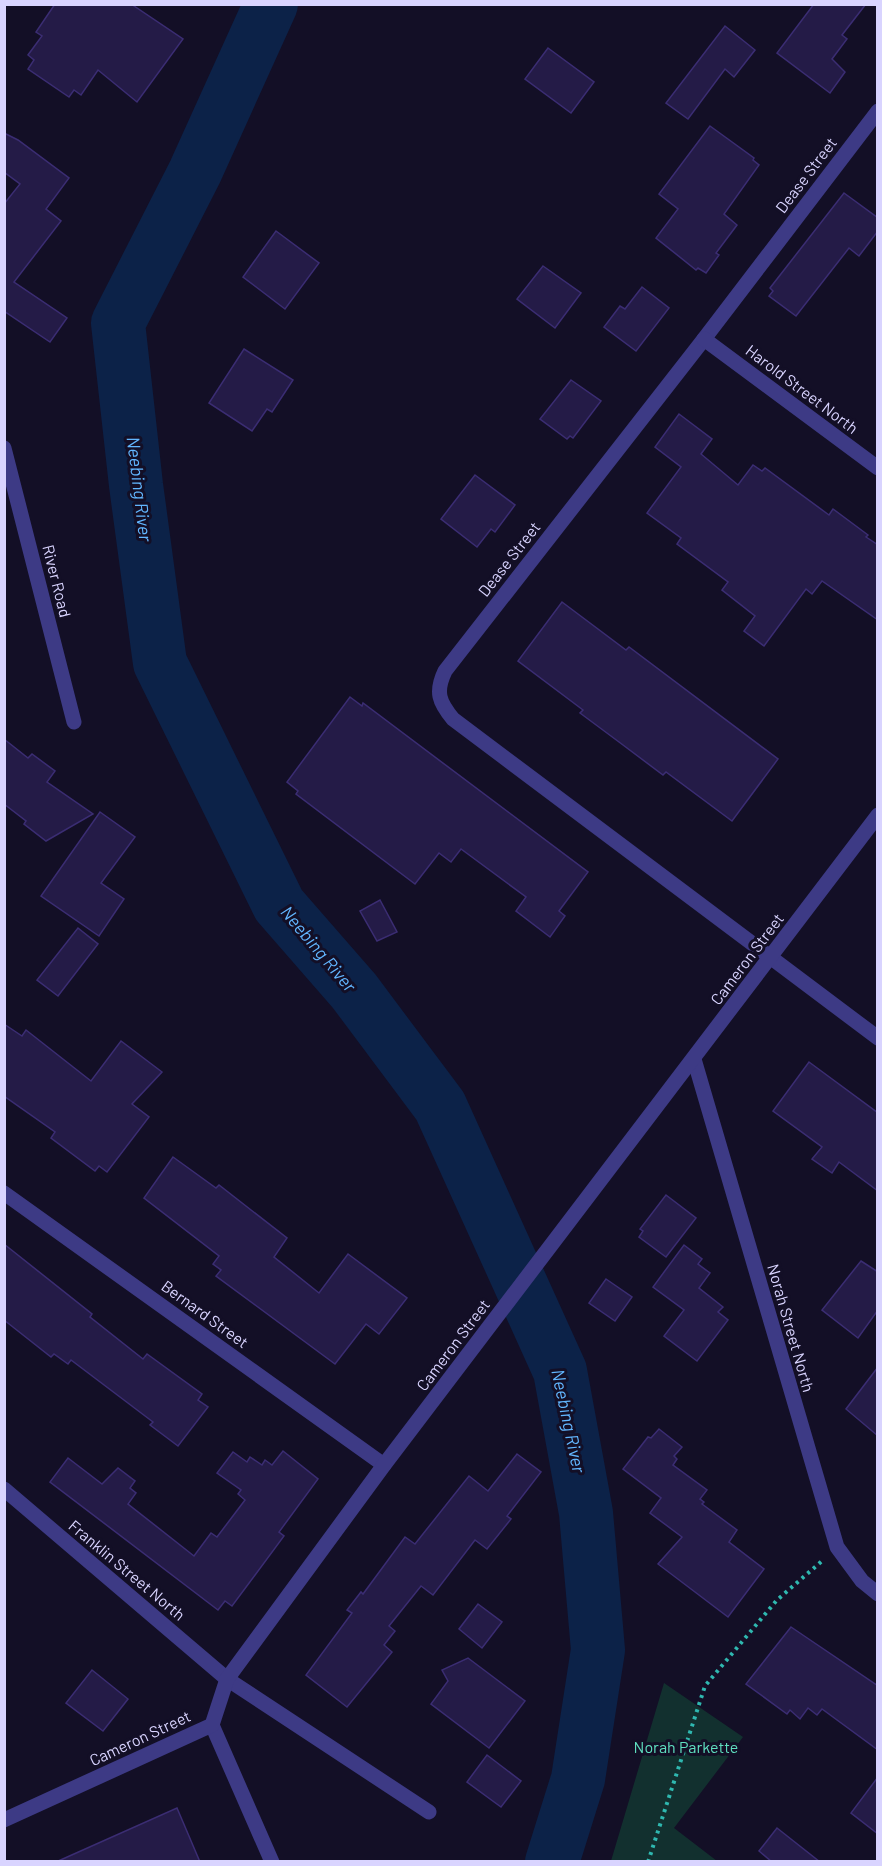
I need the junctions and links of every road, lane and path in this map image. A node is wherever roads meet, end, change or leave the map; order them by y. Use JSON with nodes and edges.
{"nodes":[{"id":1,"x":878,"y":111,"type":"edge"},
{"id":2,"x":704,"y":339,"type":"junction"},
{"id":3,"x":4,"y":448,"type":"edge"},
{"id":4,"x":878,"y":468,"type":"edge"},
{"id":5,"x":74,"y":722,"type":"dead end"},
{"id":6,"x":878,"y":815,"type":"edge"},
{"id":7,"x":771,"y":958,"type":"junction"},
{"id":8,"x":878,"y":1038,"type":"edge"},
{"id":9,"x":694,"y":1059,"type":"junction"},
{"id":10,"x":4,"y":1192,"type":"edge"},
{"id":11,"x":384,"y":1465,"type":"junction"},
{"id":12,"x":4,"y":1489,"type":"edge"},
{"id":13,"x":837,"y":1547,"type":"junction"},
{"id":14,"x":878,"y":1594,"type":"edge"},
{"id":15,"x":227,"y":1678,"type":"junction"},
{"id":16,"x":212,"y":1725,"type":"junction"},
{"id":17,"x":429,"y":1812,"type":"dead end"},
{"id":18,"x":4,"y":1820,"type":"edge"},
{"id":19,"x":272,"y":1862,"type":"edge"},
{"id":20,"x":648,"y":1862,"type":"edge"}],
"edges":[{"from":1,"to":2,"type":"street","name":"Dease Street"},
{"from":2,"to":4,"type":"street","name":"Harold Street North"},
{"from":2,"to":7,"type":"street","name":"Dease Street"},
{"from":3,"to":5,"type":"street","name":"River Road"},
{"from":6,"to":7,"type":"street","name":"Cameron Street"},
{"from":7,"to":8,"type":"street","name":"Dease Street"},
{"from":7,"to":9,"type":"street","name":"Cameron Street"},
{"from":9,"to":11,"type":"street","name":"Cameron Street"},
{"from":9,"to":13,"type":"street","name":"Norah Street North"},
{"from":10,"to":11,"type":"street","name":"Bernard Street"},
{"from":11,"to":15,"type":"street","name":"Cameron Street"},
{"from":12,"to":15,"type":"street","name":"Franklin Street North"},
{"from":13,"to":14,"type":"street","name":"Norah Street North"},
{"from":13,"to":20,"type":"path"},
{"from":15,"to":16,"type":"street","name":"Cameron Street"},
{"from":15,"to":17,"type":"street","name":"Franklin Street North"},
{"from":16,"to":18,"type":"street","name":"Cameron Street"},
{"from":16,"to":19,"type":"street"}]}
